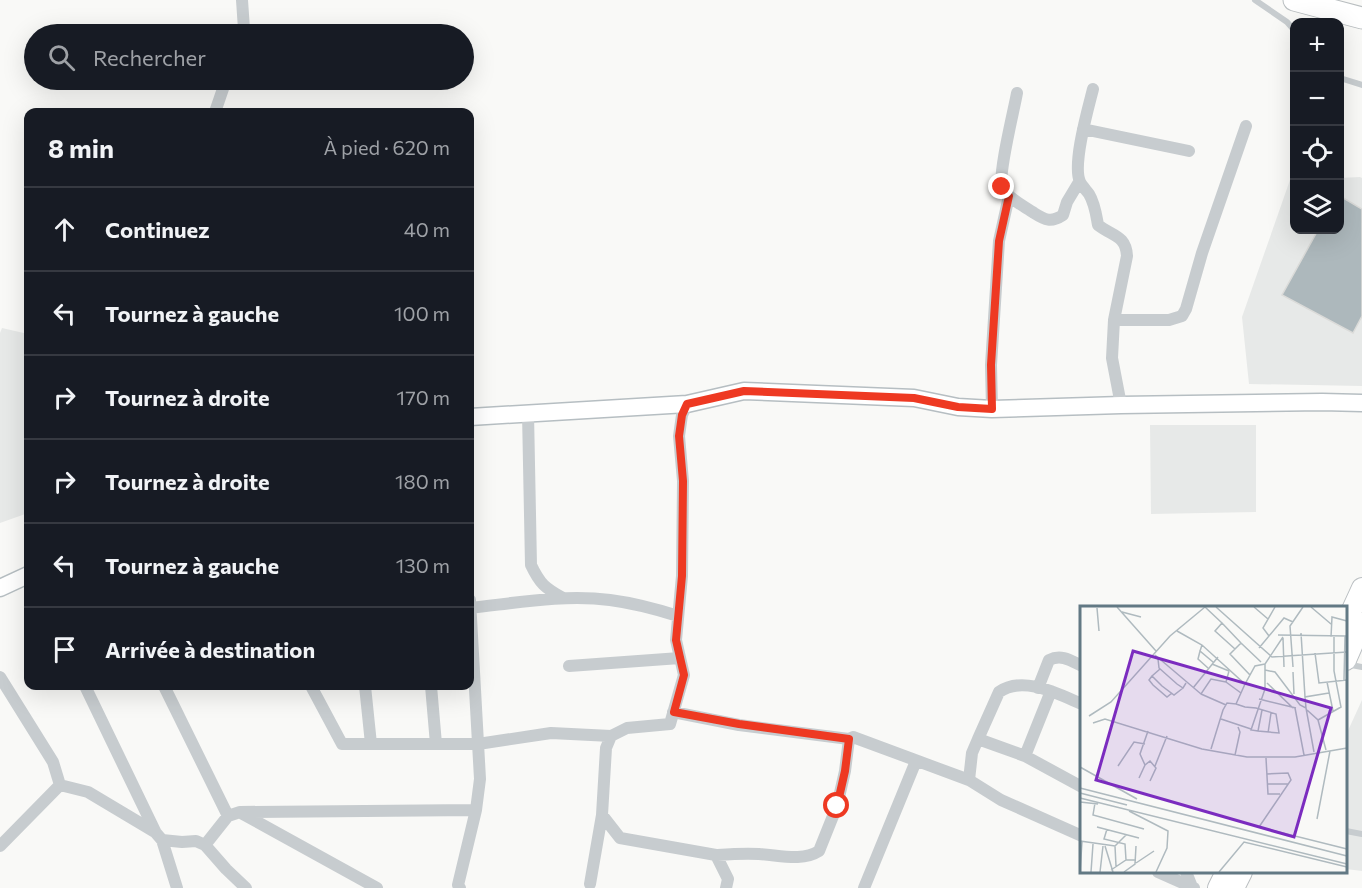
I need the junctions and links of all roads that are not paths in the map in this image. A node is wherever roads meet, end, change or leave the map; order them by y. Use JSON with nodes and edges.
{"nodes":[{"id":1,"x":242,"y":0,"type":"edge"},
{"id":2,"x":1256,"y":0,"type":"edge"},
{"id":3,"x":1294,"y":0,"type":"edge"},
{"id":4,"x":1362,"y":18,"type":"edge"},
{"id":5,"x":244,"y":24,"type":"edge"},
{"id":6,"x":1290,"y":25,"type":"edge"},
{"id":7,"x":1344,"y":79,"type":"edge"},
{"id":8,"x":1362,"y":85,"type":"edge"},
{"id":9,"x":1093,"y":89,"type":"dead end"},
{"id":10,"x":223,"y":90,"type":"edge"},
{"id":11,"x":1017,"y":93,"type":"dead end"},
{"id":12,"x":216,"y":108,"type":"edge"},
{"id":13,"x":1246,"y":126,"type":"dead end"},
{"id":14,"x":1083,"y":129,"type":"junction"},
{"id":15,"x":1189,"y":151,"type":"dead end"},
{"id":16,"x":1079,"y":182,"type":"junction"},
{"id":17,"x":1009,"y":196,"type":"junction"},
{"id":18,"x":1114,"y":320,"type":"junction"},
{"id":19,"x":1362,"y":403,"type":"edge"},
{"id":20,"x":687,"y":404,"type":"junction"},
{"id":21,"x":1121,"y":405,"type":"junction"},
{"id":22,"x":992,"y":409,"type":"junction"},
{"id":23,"x":528,"y":413,"type":"junction"},
{"id":24,"x":474,"y":417,"type":"edge"},
{"id":25,"x":24,"y":577,"type":"edge"},
{"id":26,"x":0,"y":588,"type":"edge"},
{"id":27,"x":1362,"y":588,"type":"edge"},
{"id":28,"x":564,"y":598,"type":"junction"},
{"id":29,"x":474,"y":608,"type":"edge"},
{"id":30,"x":678,"y":616,"type":"junction"},
{"id":31,"x":1347,"y":621,"type":"edge"},
{"id":32,"x":1362,"y":623,"type":"edge"},
{"id":33,"x":680,"y":658,"type":"junction"},
{"id":34,"x":1347,"y":660,"type":"edge"},
{"id":35,"x":1347,"y":662,"type":"edge"},
{"id":36,"x":1080,"y":665,"type":"edge"},
{"id":37,"x":569,"y":666,"type":"dead end"},
{"id":38,"x":1362,"y":667,"type":"edge"},
{"id":39,"x":474,"y":676,"type":"edge"},
{"id":40,"x":0,"y":677,"type":"edge"},
{"id":41,"x":1038,"y":688,"type":"junction"},
{"id":42,"x":87,"y":690,"type":"edge"},
{"id":43,"x":166,"y":690,"type":"edge"},
{"id":44,"x":313,"y":690,"type":"edge"},
{"id":45,"x":365,"y":690,"type":"edge"},
{"id":46,"x":431,"y":690,"type":"edge"},
{"id":47,"x":1051,"y":691,"type":"junction"},
{"id":48,"x":1080,"y":703,"type":"edge"},
{"id":49,"x":674,"y":712,"type":"junction"},
{"id":50,"x":611,"y":736,"type":"junction"},
{"id":51,"x":849,"y":739,"type":"junction"},
{"id":52,"x":978,"y":739,"type":"junction"},
{"id":53,"x":371,"y":744,"type":"junction"},
{"id":54,"x":436,"y":744,"type":"junction"},
{"id":55,"x":478,"y":744,"type":"junction"},
{"id":56,"x":1024,"y":756,"type":"junction"},
{"id":57,"x":916,"y":761,"type":"junction"},
{"id":58,"x":969,"y":780,"type":"junction"},
{"id":59,"x":60,"y":784,"type":"junction"},
{"id":60,"x":1080,"y":786,"type":"edge"},
{"id":61,"x":476,"y":810,"type":"junction"},
{"id":62,"x":234,"y":814,"type":"junction"},
{"id":63,"x":602,"y":815,"type":"junction"},
{"id":64,"x":1347,"y":831,"type":"edge"},
{"id":65,"x":1362,"y":834,"type":"edge"},
{"id":66,"x":1080,"y":836,"type":"edge"},
{"id":67,"x":159,"y":837,"type":"junction"},
{"id":68,"x":205,"y":845,"type":"junction"},
{"id":69,"x":0,"y":846,"type":"edge"},
{"id":70,"x":716,"y":855,"type":"junction"},
{"id":71,"x":1160,"y":873,"type":"edge"},
{"id":72,"x":1186,"y":873,"type":"edge"},
{"id":73,"x":1226,"y":873,"type":"edge"},
{"id":74,"x":1242,"y":873,"type":"edge"},
{"id":75,"x":593,"y":887,"type":"edge"},
{"id":76,"x":1193,"y":887,"type":"edge"},
{"id":77,"x":177,"y":888,"type":"edge"},
{"id":78,"x":246,"y":888,"type":"edge"},
{"id":79,"x":377,"y":888,"type":"edge"},
{"id":80,"x":460,"y":888,"type":"edge"},
{"id":81,"x":726,"y":888,"type":"edge"},
{"id":82,"x":864,"y":888,"type":"edge"},
{"id":83,"x":1218,"y":888,"type":"edge"},
{"id":84,"x":1234,"y":888,"type":"edge"}],
"edges":[{"from":1,"to":5,"type":"street"},
{"from":2,"to":6,"type":"lane"},
{"from":3,"to":4,"type":"highway"},
{"from":7,"to":8,"type":"lane"},
{"from":9,"to":14,"type":"street"},
{"from":10,"to":12,"type":"street"},
{"from":11,"to":17,"type":"street"},
{"from":13,"to":18,"type":"street"},
{"from":14,"to":15,"type":"street"},
{"from":14,"to":16,"type":"street"},
{"from":16,"to":17,"type":"street"},
{"from":16,"to":18,"type":"street"},
{"from":17,"to":22,"type":"street"},
{"from":18,"to":21,"type":"street"},
{"from":19,"to":21,"type":"street"},
{"from":20,"to":22,"type":"street"},
{"from":20,"to":23,"type":"street"},
{"from":20,"to":30,"type":"street"},
{"from":21,"to":22,"type":"street"},
{"from":23,"to":24,"type":"street"},
{"from":23,"to":28,"type":"street"},
{"from":25,"to":26,"type":"street"},
{"from":27,"to":31,"type":"main road"},
{"from":28,"to":29,"type":"street"},
{"from":28,"to":30,"type":"street"},
{"from":30,"to":33,"type":"street"},
{"from":32,"to":34,"type":"main road"},
{"from":33,"to":37,"type":"street"},
{"from":33,"to":49,"type":"street"},
{"from":35,"to":38,"type":"lane"},
{"from":36,"to":41,"type":"street"},
{"from":39,"to":55,"type":"street"},
{"from":40,"to":59,"type":"street"},
{"from":41,"to":47,"type":"street"},
{"from":41,"to":52,"type":"street"},
{"from":42,"to":67,"type":"street"},
{"from":43,"to":62,"type":"street"},
{"from":44,"to":53,"type":"street"},
{"from":45,"to":53,"type":"street"},
{"from":46,"to":54,"type":"street"},
{"from":47,"to":48,"type":"street"},
{"from":47,"to":56,"type":"street"},
{"from":49,"to":50,"type":"street"},
{"from":49,"to":51,"type":"street"},
{"from":50,"to":55,"type":"street"},
{"from":50,"to":63,"type":"street"},
{"from":51,"to":57,"type":"street"},
{"from":51,"to":70,"type":"street"},
{"from":52,"to":56,"type":"street"},
{"from":52,"to":58,"type":"street"},
{"from":53,"to":54,"type":"street"},
{"from":54,"to":55,"type":"street"},
{"from":55,"to":61,"type":"street"},
{"from":56,"to":60,"type":"street"},
{"from":57,"to":58,"type":"street"},
{"from":57,"to":82,"type":"street"},
{"from":58,"to":66,"type":"street"},
{"from":59,"to":67,"type":"street"},
{"from":59,"to":69,"type":"street"},
{"from":61,"to":62,"type":"street"},
{"from":61,"to":80,"type":"street"},
{"from":62,"to":68,"type":"street"},
{"from":62,"to":79,"type":"street"},
{"from":63,"to":70,"type":"street"},
{"from":63,"to":75,"type":"street"},
{"from":64,"to":65,"type":"lane"},
{"from":67,"to":68,"type":"street"},
{"from":67,"to":77,"type":"street"},
{"from":68,"to":78,"type":"street"},
{"from":70,"to":81,"type":"street"},
{"from":71,"to":76,"type":"street"},
{"from":72,"to":76,"type":"street"},
{"from":73,"to":83,"type":"main road"},
{"from":74,"to":84,"type":"main road"}]}
